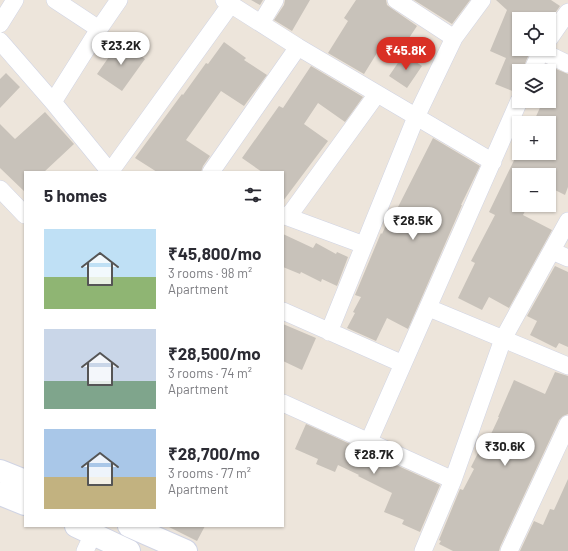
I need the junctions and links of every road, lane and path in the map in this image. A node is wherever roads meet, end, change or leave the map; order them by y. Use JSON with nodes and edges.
{"nodes":[{"id":1,"x":15,"y":0,"type":"edge"},
{"id":2,"x":55,"y":0,"type":"edge"},
{"id":3,"x":119,"y":0,"type":"edge"},
{"id":4,"x":275,"y":0,"type":"edge"},
{"id":5,"x":396,"y":0,"type":"edge"},
{"id":6,"x":482,"y":0,"type":"edge"},
{"id":7,"x":228,"y":2,"type":"edge"},
{"id":8,"x":568,"y":12,"type":"edge"},
{"id":9,"x":261,"y":23,"type":"junction"},
{"id":10,"x":0,"y":24,"type":"edge"},
{"id":11,"x":99,"y":29,"type":"junction"},
{"id":12,"x":556,"y":29,"type":"edge"},
{"id":13,"x":454,"y":38,"type":"junction"},
{"id":14,"x":0,"y":41,"type":"edge"},
{"id":15,"x":298,"y":47,"type":"junction"},
{"id":16,"x":556,"y":55,"type":"edge"},
{"id":17,"x":568,"y":64,"type":"edge"},
{"id":18,"x":377,"y":94,"type":"junction"},
{"id":19,"x":53,"y":102,"type":"junction"},
{"id":20,"x":516,"y":108,"type":"edge"},
{"id":21,"x":416,"y":117,"type":"junction"},
{"id":22,"x":493,"y":162,"type":"junction"},
{"id":23,"x":109,"y":171,"type":"edge"},
{"id":24,"x":111,"y":171,"type":"edge"},
{"id":25,"x":212,"y":171,"type":"edge"},
{"id":26,"x":0,"y":189,"type":"edge"},
{"id":27,"x":24,"y":214,"type":"edge"},
{"id":28,"x":285,"y":216,"type":"edge"},
{"id":29,"x":568,"y":221,"type":"edge"},
{"id":30,"x":364,"y":245,"type":"junction"},
{"id":31,"x":552,"y":251,"type":"junction"},
{"id":32,"x":568,"y":258,"type":"edge"},
{"id":33,"x":429,"y":308,"type":"junction"},
{"id":34,"x":284,"y":311,"type":"edge"},
{"id":35,"x":329,"y":332,"type":"junction"},
{"id":36,"x":503,"y":340,"type":"junction"},
{"id":37,"x":403,"y":364,"type":"junction"},
{"id":38,"x":568,"y":366,"type":"edge"},
{"id":39,"x":284,"y":403,"type":"edge"},
{"id":40,"x":568,"y":424,"type":"edge"},
{"id":41,"x":369,"y":441,"type":"junction"},
{"id":42,"x":0,"y":471,"type":"edge"},
{"id":43,"x":453,"y":480,"type":"junction"},
{"id":44,"x":24,"y":481,"type":"edge"},
{"id":45,"x":0,"y":494,"type":"edge"},
{"id":46,"x":24,"y":504,"type":"edge"},
{"id":47,"x":131,"y":527,"type":"edge"},
{"id":48,"x":85,"y":537,"type":"edge"},
{"id":49,"x":129,"y":551,"type":"edge"},
{"id":50,"x":186,"y":551,"type":"edge"},
{"id":51,"x":423,"y":551,"type":"edge"},
{"id":52,"x":509,"y":551,"type":"edge"}],
"edges":[{"from":1,"to":10,"type":"street"},
{"from":2,"to":11,"type":"street"},
{"from":3,"to":11,"type":"street"},
{"from":4,"to":9,"type":"street"},
{"from":5,"to":13,"type":"street"},
{"from":6,"to":13,"type":"street"},
{"from":7,"to":9,"type":"street"},
{"from":7,"to":24,"type":"street"},
{"from":8,"to":12,"type":"street"},
{"from":9,"to":15,"type":"street"},
{"from":11,"to":19,"type":"street"},
{"from":13,"to":21,"type":"street"},
{"from":14,"to":19,"type":"street"},
{"from":15,"to":18,"type":"street"},
{"from":15,"to":25,"type":"street"},
{"from":16,"to":17,"type":"street"},
{"from":18,"to":21,"type":"street"},
{"from":18,"to":28,"type":"street"},
{"from":19,"to":23,"type":"street"},
{"from":20,"to":22,"type":"street"},
{"from":21,"to":22,"type":"street"},
{"from":21,"to":30,"type":"street"},
{"from":22,"to":33,"type":"street"},
{"from":26,"to":27,"type":"street"},
{"from":28,"to":30,"type":"street"},
{"from":29,"to":31,"type":"street"},
{"from":30,"to":35,"type":"street"},
{"from":31,"to":32,"type":"street"},
{"from":31,"to":36,"type":"street"},
{"from":33,"to":36,"type":"street"},
{"from":33,"to":37,"type":"street"},
{"from":34,"to":35,"type":"street"},
{"from":35,"to":37,"type":"street"},
{"from":36,"to":38,"type":"street"},
{"from":36,"to":43,"type":"street"},
{"from":37,"to":41,"type":"street"},
{"from":39,"to":41,"type":"street"},
{"from":40,"to":52,"type":"street"},
{"from":41,"to":43,"type":"street"},
{"from":42,"to":44,"type":"street"},
{"from":43,"to":51,"type":"street"},
{"from":45,"to":46,"type":"street"},
{"from":47,"to":50,"type":"street"},
{"from":48,"to":49,"type":"street"}]}
